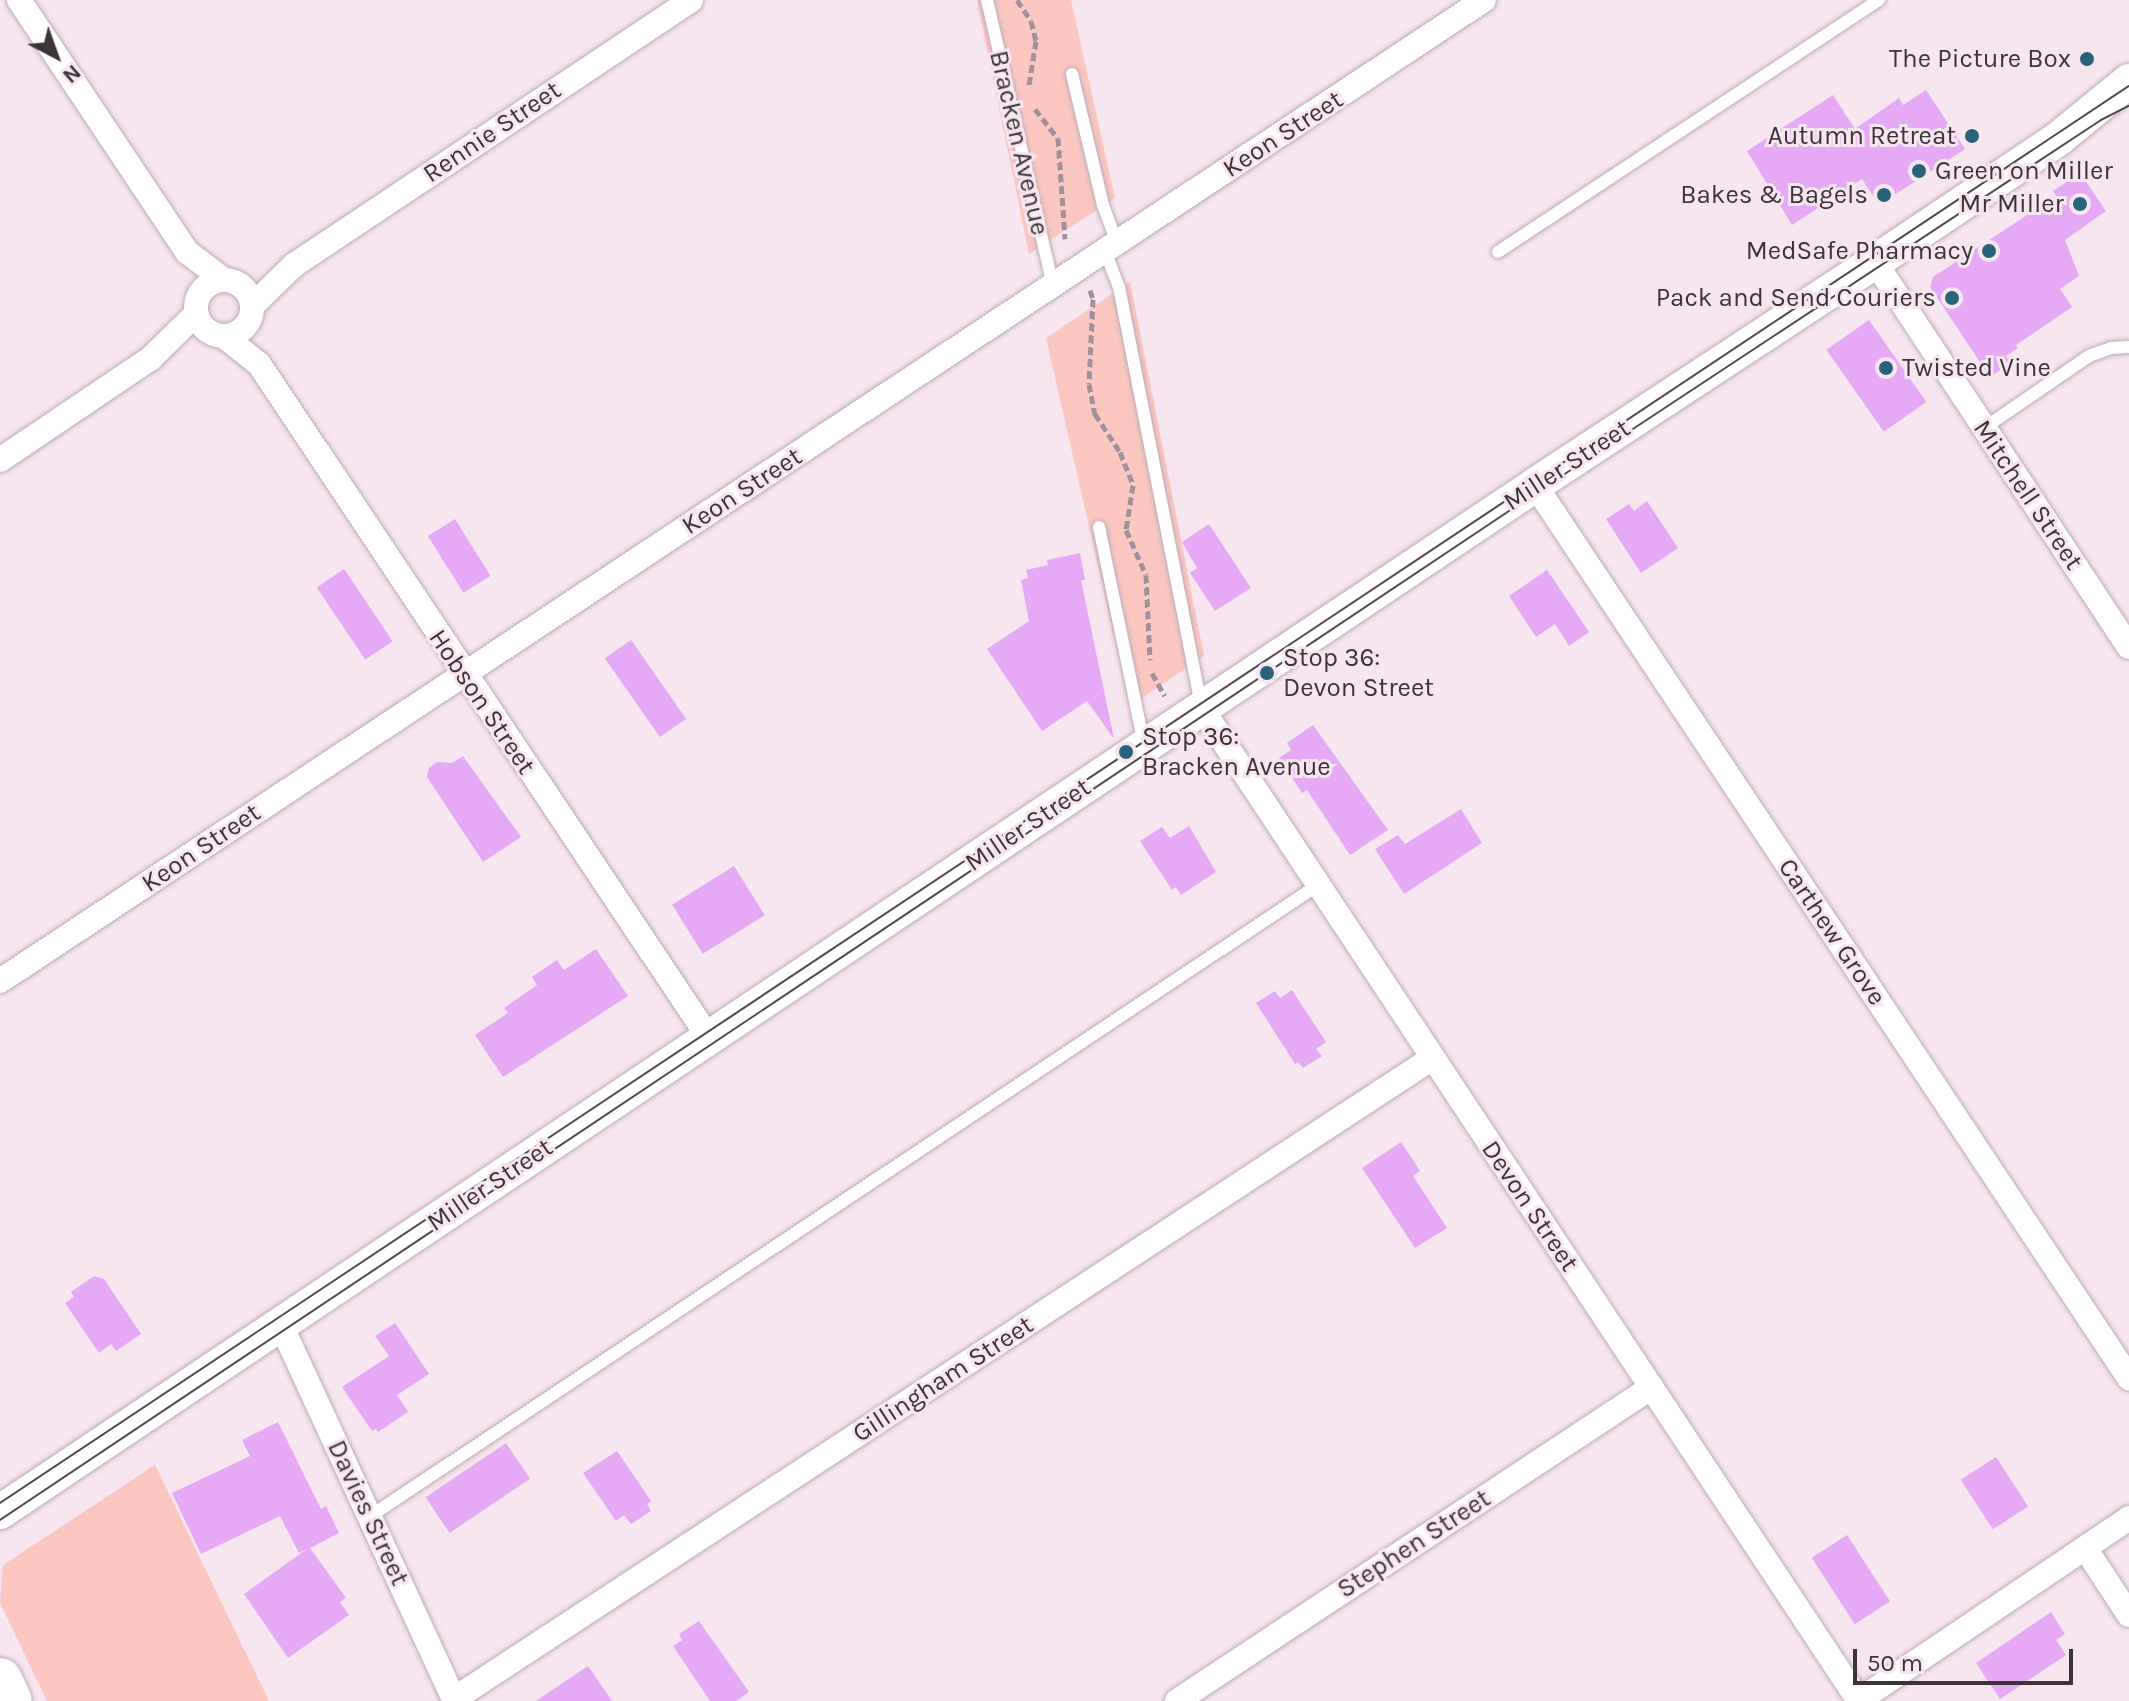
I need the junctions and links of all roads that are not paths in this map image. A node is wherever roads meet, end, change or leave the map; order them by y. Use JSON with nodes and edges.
{"nodes":[{"id":1,"x":19,"y":0,"type":"edge"},
{"id":2,"x":691,"y":0,"type":"edge"},
{"id":3,"x":987,"y":0,"type":"edge"},
{"id":4,"x":1484,"y":0,"type":"edge"},
{"id":5,"x":1879,"y":0,"type":"edge"},
{"id":6,"x":1072,"y":74,"type":"dead end"},
{"id":7,"x":2129,"y":81,"type":"edge"},
{"id":8,"x":2129,"y":115,"type":"edge"},
{"id":9,"x":2058,"y":139,"type":"junction"},
{"id":10,"x":1111,"y":247,"type":"junction"},
{"id":11,"x":187,"y":252,"type":"junction"},
{"id":12,"x":1498,"y":252,"type":"dead end"},
{"id":13,"x":1875,"y":262,"type":"junction"},
{"id":14,"x":294,"y":265,"type":"junction"},
{"id":15,"x":230,"y":281,"type":"junction"},
{"id":16,"x":1053,"y":286,"type":"junction"},
{"id":17,"x":197,"y":306,"type":"junction"},
{"id":18,"x":250,"y":314,"type":"junction"},
{"id":19,"x":218,"y":335,"type":"junction"},
{"id":20,"x":2129,"y":347,"type":"edge"},
{"id":21,"x":151,"y":358,"type":"junction"},
{"id":22,"x":259,"y":364,"type":"junction"},
{"id":23,"x":1984,"y":428,"type":"junction"},
{"id":24,"x":0,"y":460,"type":"edge"},
{"id":25,"x":1535,"y":485,"type":"junction"},
{"id":26,"x":1099,"y":527,"type":"dead end"},
{"id":27,"x":2129,"y":647,"type":"edge"},
{"id":28,"x":463,"y":675,"type":"junction"},
{"id":29,"x":1202,"y":709,"type":"junction"},
{"id":30,"x":1145,"y":747,"type":"junction"},
{"id":31,"x":1318,"y":885,"type":"junction"},
{"id":32,"x":0,"y":981,"type":"edge"},
{"id":33,"x":709,"y":1038,"type":"junction"},
{"id":34,"x":1431,"y":1059,"type":"junction"},
{"id":35,"x":281,"y":1325,"type":"junction"},
{"id":36,"x":2129,"y":1378,"type":"edge"},
{"id":37,"x":1652,"y":1387,"type":"junction"},
{"id":38,"x":0,"y":1512,"type":"edge"},
{"id":39,"x":369,"y":1517,"type":"junction"},
{"id":40,"x":2129,"y":1518,"type":"edge"},
{"id":41,"x":2085,"y":1548,"type":"junction"},
{"id":42,"x":2129,"y":1615,"type":"edge"},
{"id":43,"x":0,"y":1680,"type":"edge"},
{"id":44,"x":454,"y":1700,"type":"edge"},
{"id":45,"x":10,"y":1701,"type":"edge"},
{"id":46,"x":1177,"y":1701,"type":"edge"},
{"id":47,"x":1858,"y":1701,"type":"edge"}],
"edges":[{"from":1,"to":11,"type":"street"},
{"from":2,"to":14,"type":"street","name":"Rennie Street"},
{"from":3,"to":16,"type":"lane","name":"Bracken Avenue"},
{"from":4,"to":10,"type":"street","name":"Keon Street"},
{"from":5,"to":12,"type":"lane"},
{"from":6,"to":10,"type":"lane"},
{"from":7,"to":9,"type":"street","name":"Miller Street"},
{"from":8,"to":9,"type":"street","name":"Miller Street"},
{"from":9,"to":13,"type":"street","name":"Miller Street"},
{"from":10,"to":16,"type":"street","name":"Keon Street"},
{"from":10,"to":29,"type":"lane"},
{"from":11,"to":15,"type":"street"},
{"from":11,"to":17,"type":"street"},
{"from":13,"to":23,"type":"street","name":"Mitchell Street"},
{"from":13,"to":25,"type":"street","name":"Miller Street"},
{"from":14,"to":15,"type":"street","name":"Rennie Street"},
{"from":14,"to":18,"type":"street","name":"Rennie Street"},
{"from":15,"to":17,"type":"street"},
{"from":15,"to":18,"type":"street"},
{"from":16,"to":28,"type":"street","name":"Keon Street"},
{"from":17,"to":19,"type":"street"},
{"from":17,"to":21,"type":"street"},
{"from":18,"to":19,"type":"street"},
{"from":18,"to":22,"type":"street","name":"Hobson Street"},
{"from":19,"to":21,"type":"street"},
{"from":19,"to":22,"type":"street","name":"Hobson Street"},
{"from":20,"to":23,"type":"lane"},
{"from":21,"to":24,"type":"street"},
{"from":22,"to":28,"type":"street","name":"Hobson Street"},
{"from":23,"to":27,"type":"street","name":"Mitchell Street"},
{"from":25,"to":29,"type":"street","name":"Miller Street"},
{"from":25,"to":36,"type":"street","name":"Carthew Grove"},
{"from":26,"to":30,"type":"lane"},
{"from":28,"to":32,"type":"street","name":"Keon Street"},
{"from":28,"to":33,"type":"street","name":"Hobson Street"},
{"from":29,"to":30,"type":"street","name":"Miller Street"},
{"from":29,"to":31,"type":"street","name":"Devon Street"},
{"from":30,"to":33,"type":"street","name":"Miller Street"},
{"from":31,"to":34,"type":"street","name":"Devon Street"},
{"from":31,"to":39,"type":"lane"},
{"from":33,"to":35,"type":"street","name":"Miller Street"},
{"from":34,"to":37,"type":"street","name":"Devon Street"},
{"from":34,"to":44,"type":"street","name":"Gillingham Street"},
{"from":35,"to":38,"type":"street","name":"Miller Street"},
{"from":35,"to":39,"type":"street","name":"Davies Street"},
{"from":37,"to":46,"type":"street","name":"Stephen Street"},
{"from":37,"to":47,"type":"street","name":"Devon Street"},
{"from":39,"to":44,"type":"street","name":"Davies Street"},
{"from":40,"to":41,"type":"street"},
{"from":41,"to":42,"type":"street"},
{"from":41,"to":47,"type":"street"},
{"from":43,"to":45,"type":"highway"}]}
